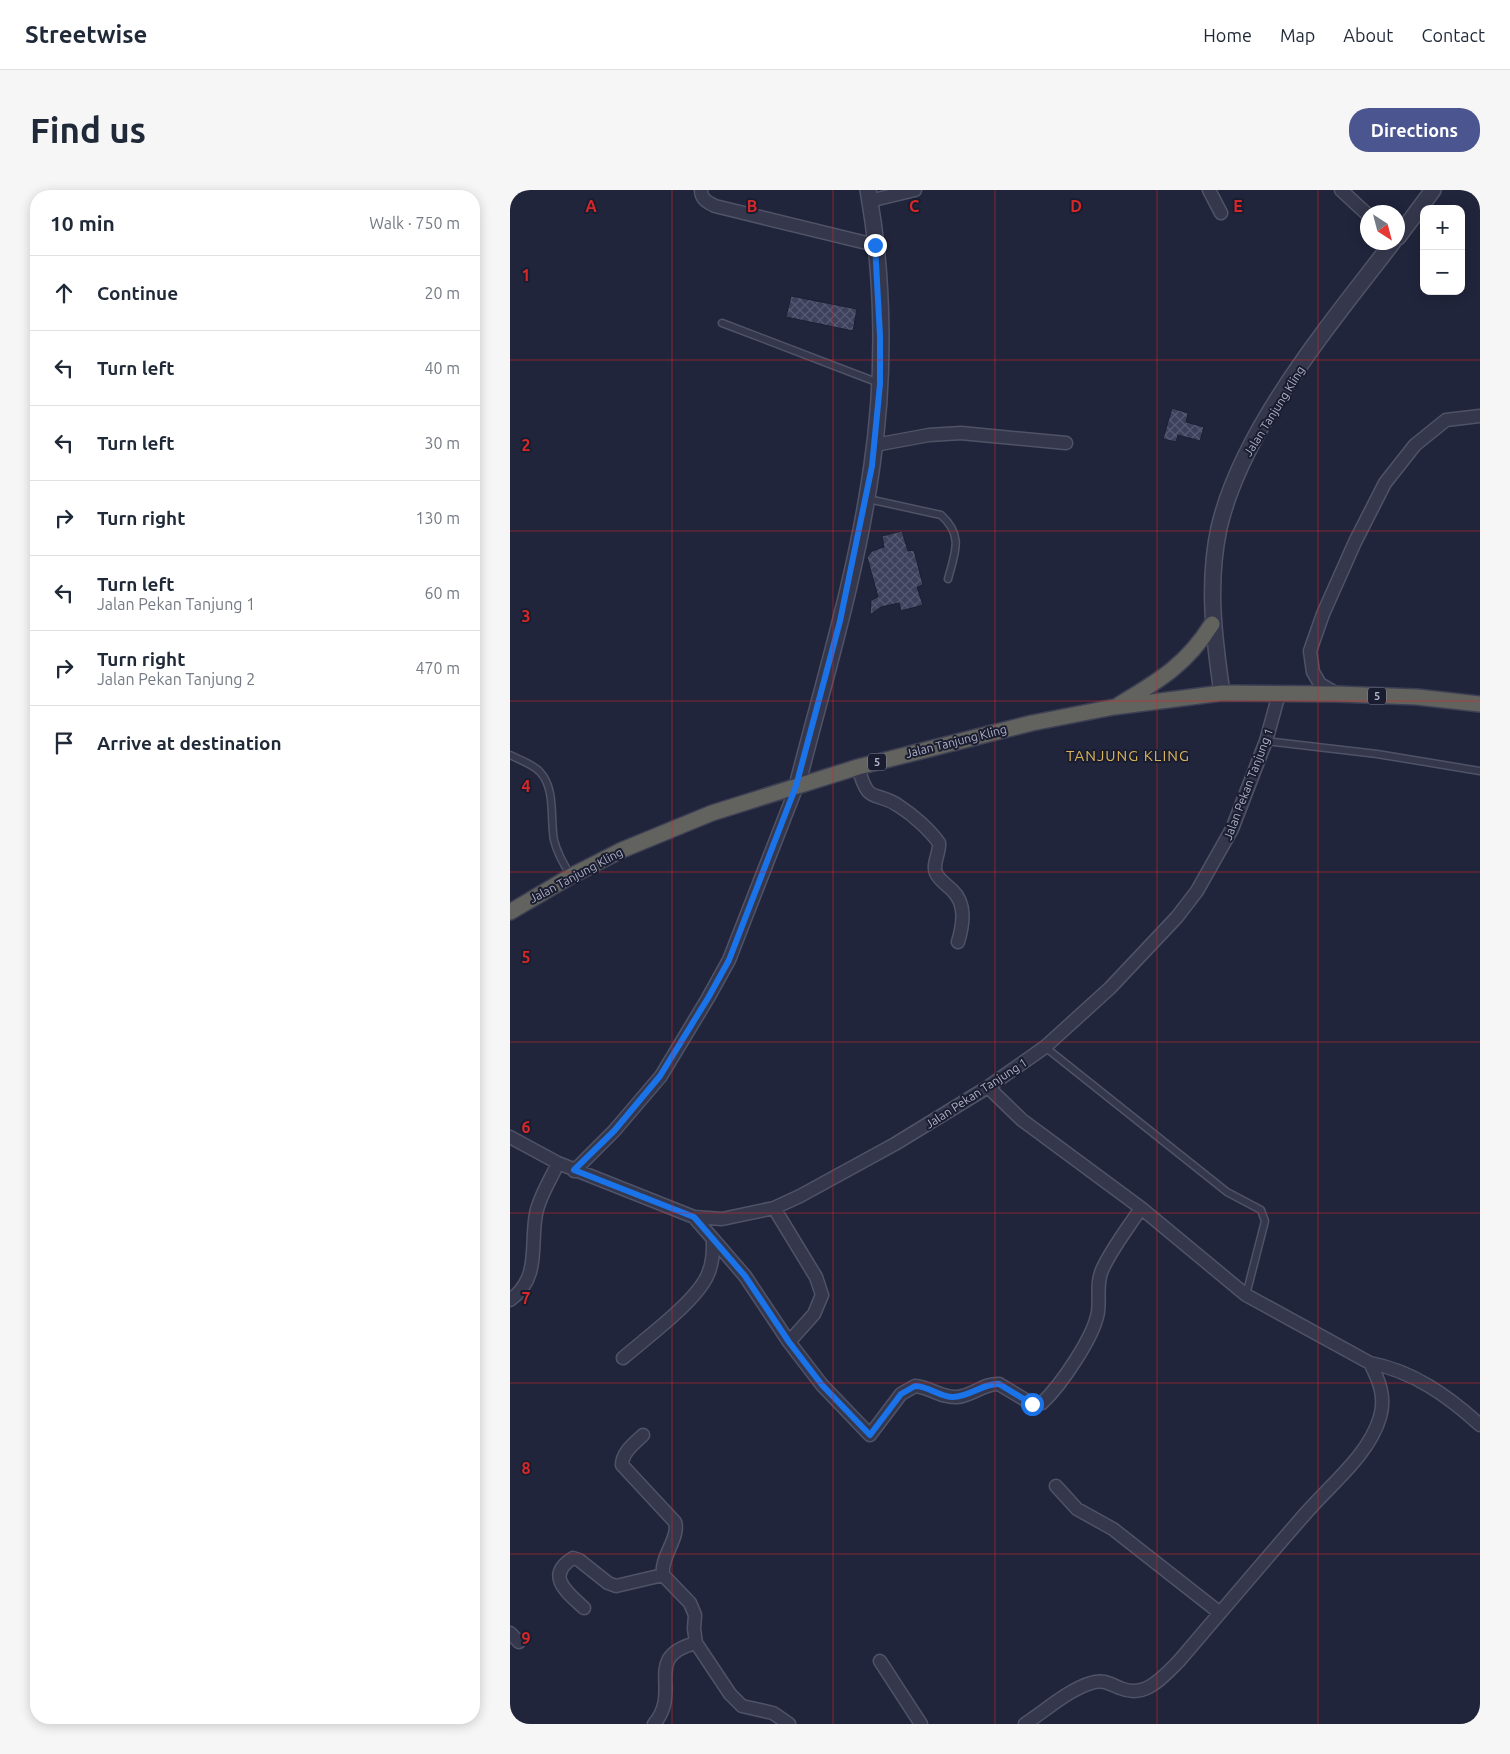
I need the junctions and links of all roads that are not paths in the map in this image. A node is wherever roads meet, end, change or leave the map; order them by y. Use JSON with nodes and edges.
{"nodes":[{"id":1,"x":701,"y":190,"type":"edge"},
{"id":2,"x":915,"y":190,"type":"edge"},
{"id":3,"x":1209,"y":190,"type":"edge"},
{"id":4,"x":1340,"y":190,"type":"edge"},
{"id":5,"x":1433,"y":190,"type":"edge"},
{"id":6,"x":868,"y":195,"type":"edge"},
{"id":7,"x":1360,"y":207,"type":"edge"},
{"id":8,"x":1221,"y":213,"type":"dead end"},
{"id":9,"x":1405,"y":228,"type":"edge"},
{"id":10,"x":875,"y":245,"type":"junction"},
{"id":11,"x":1387,"y":250,"type":"edge"},
{"id":12,"x":722,"y":323,"type":"dead end"},
{"id":13,"x":880,"y":384,"type":"junction"},
{"id":14,"x":1480,"y":416,"type":"edge"},
{"id":15,"x":1066,"y":443,"type":"dead end"},
{"id":16,"x":875,"y":445,"type":"junction"},
{"id":17,"x":866,"y":498,"type":"junction"},
{"id":18,"x":948,"y":579,"type":"dead end"},
{"id":19,"x":1212,"y":624,"type":"junction"},
{"id":20,"x":1222,"y":693,"type":"junction"},
{"id":21,"x":1279,"y":694,"type":"junction"},
{"id":22,"x":1337,"y":694,"type":"junction"},
{"id":23,"x":1480,"y":704,"type":"edge"},
{"id":24,"x":1114,"y":707,"type":"junction"},
{"id":25,"x":1266,"y":742,"type":"junction"},
{"id":26,"x":510,"y":755,"type":"edge"},
{"id":27,"x":858,"y":767,"type":"junction"},
{"id":28,"x":1480,"y":771,"type":"edge"},
{"id":29,"x":796,"y":786,"type":"junction"},
{"id":30,"x":571,"y":876,"type":"junction"},
{"id":31,"x":513,"y":907,"type":"edge"},
{"id":32,"x":958,"y":942,"type":"dead end"},
{"id":33,"x":1045,"y":1047,"type":"junction"},
{"id":34,"x":988,"y":1087,"type":"junction"},
{"id":35,"x":510,"y":1137,"type":"edge"},
{"id":36,"x":558,"y":1163,"type":"junction"},
{"id":37,"x":574,"y":1170,"type":"junction"},
{"id":38,"x":774,"y":1208,"type":"junction"},
{"id":39,"x":1141,"y":1208,"type":"junction"},
{"id":40,"x":694,"y":1217,"type":"junction"},
{"id":41,"x":713,"y":1240,"type":"junction"},
{"id":42,"x":1246,"y":1295,"type":"junction"},
{"id":43,"x":510,"y":1300,"type":"edge"},
{"id":44,"x":789,"y":1342,"type":"junction"},
{"id":45,"x":623,"y":1358,"type":"dead end"},
{"id":46,"x":1370,"y":1363,"type":"junction"},
{"id":47,"x":1480,"y":1425,"type":"edge"},
{"id":48,"x":643,"y":1435,"type":"dead end"},
{"id":49,"x":1056,"y":1486,"type":"dead end"},
{"id":50,"x":662,"y":1575,"type":"junction"},
{"id":51,"x":584,"y":1608,"type":"dead end"},
{"id":52,"x":1220,"y":1613,"type":"junction"},
{"id":53,"x":696,"y":1643,"type":"junction"},
{"id":54,"x":880,"y":1661,"type":"dead end"},
{"id":55,"x":654,"y":1724,"type":"edge"},
{"id":56,"x":788,"y":1724,"type":"edge"},
{"id":57,"x":921,"y":1724,"type":"edge"},
{"id":58,"x":1025,"y":1724,"type":"edge"}],
"edges":[{"from":1,"to":10,"type":"street"},
{"from":2,"to":6,"type":"street"},
{"from":3,"to":8,"type":"street"},
{"from":4,"to":7,"type":"street"},
{"from":5,"to":9,"type":"street"},
{"from":6,"to":10,"type":"street"},
{"from":10,"to":13,"type":"street"},
{"from":11,"to":19,"type":"street","name":"Jalan Tanjung Kling"},
{"from":12,"to":13,"type":"lane"},
{"from":13,"to":16,"type":"street"},
{"from":14,"to":22,"type":"street"},
{"from":15,"to":16,"type":"street"},
{"from":16,"to":17,"type":"street"},
{"from":17,"to":18,"type":"lane"},
{"from":17,"to":29,"type":"street"},
{"from":19,"to":20,"type":"street","name":"Jalan Tanjung Kling"},
{"from":19,"to":24,"type":"highway"},
{"from":20,"to":21,"type":"highway","name":"Jalan Tanjung Kling","number":"5"},
{"from":20,"to":24,"type":"highway","name":"Jalan Tanjung Kling","number":"5"},
{"from":21,"to":22,"type":"highway","name":"Jalan Tanjung Kling","number":"5"},
{"from":21,"to":25,"type":"street","name":"Jalan Pekan Tanjung 1"},
{"from":22,"to":23,"type":"highway","name":"Jalan Tanjung Kling","number":"5"},
{"from":24,"to":27,"type":"highway","name":"Jalan Tanjung Kling","number":"5"},
{"from":25,"to":28,"type":"lane"},
{"from":25,"to":33,"type":"street","name":"Jalan Pekan Tanjung 1"},
{"from":26,"to":30,"type":"lane"},
{"from":27,"to":29,"type":"highway","name":"Jalan Tanjung Kling","number":"5"},
{"from":27,"to":32,"type":"street"},
{"from":29,"to":30,"type":"highway","name":"Jalan Tanjung Kling","number":"5"},
{"from":29,"to":37,"type":"street"},
{"from":30,"to":31,"type":"highway","name":"Jalan Tanjung Kling","number":"5"},
{"from":33,"to":34,"type":"street","name":"Jalan Pekan Tanjung 1"},
{"from":33,"to":42,"type":"lane"},
{"from":34,"to":38,"type":"street","name":"Jalan Pekan Tanjung 1"},
{"from":34,"to":39,"type":"street"},
{"from":35,"to":36,"type":"street","name":"Jalan Pekan Tanjung 1"},
{"from":36,"to":37,"type":"street","name":"Jalan Pekan Tanjung 1"},
{"from":36,"to":43,"type":"street"},
{"from":37,"to":40,"type":"street","name":"Jalan Pekan Tanjung 1"},
{"from":38,"to":40,"type":"street","name":"Jalan Pekan Tanjung 1"},
{"from":38,"to":44,"type":"street"},
{"from":39,"to":42,"type":"street"},
{"from":39,"to":44,"type":"street"},
{"from":40,"to":41,"type":"street"},
{"from":41,"to":44,"type":"street"},
{"from":41,"to":45,"type":"street"},
{"from":42,"to":46,"type":"street"},
{"from":46,"to":47,"type":"street"},
{"from":46,"to":52,"type":"street"},
{"from":48,"to":50,"type":"street"},
{"from":49,"to":52,"type":"street"},
{"from":50,"to":51,"type":"street"},
{"from":50,"to":53,"type":"street"},
{"from":52,"to":58,"type":"street"},
{"from":53,"to":55,"type":"street"},
{"from":53,"to":56,"type":"street"},
{"from":54,"to":57,"type":"street"}]}
